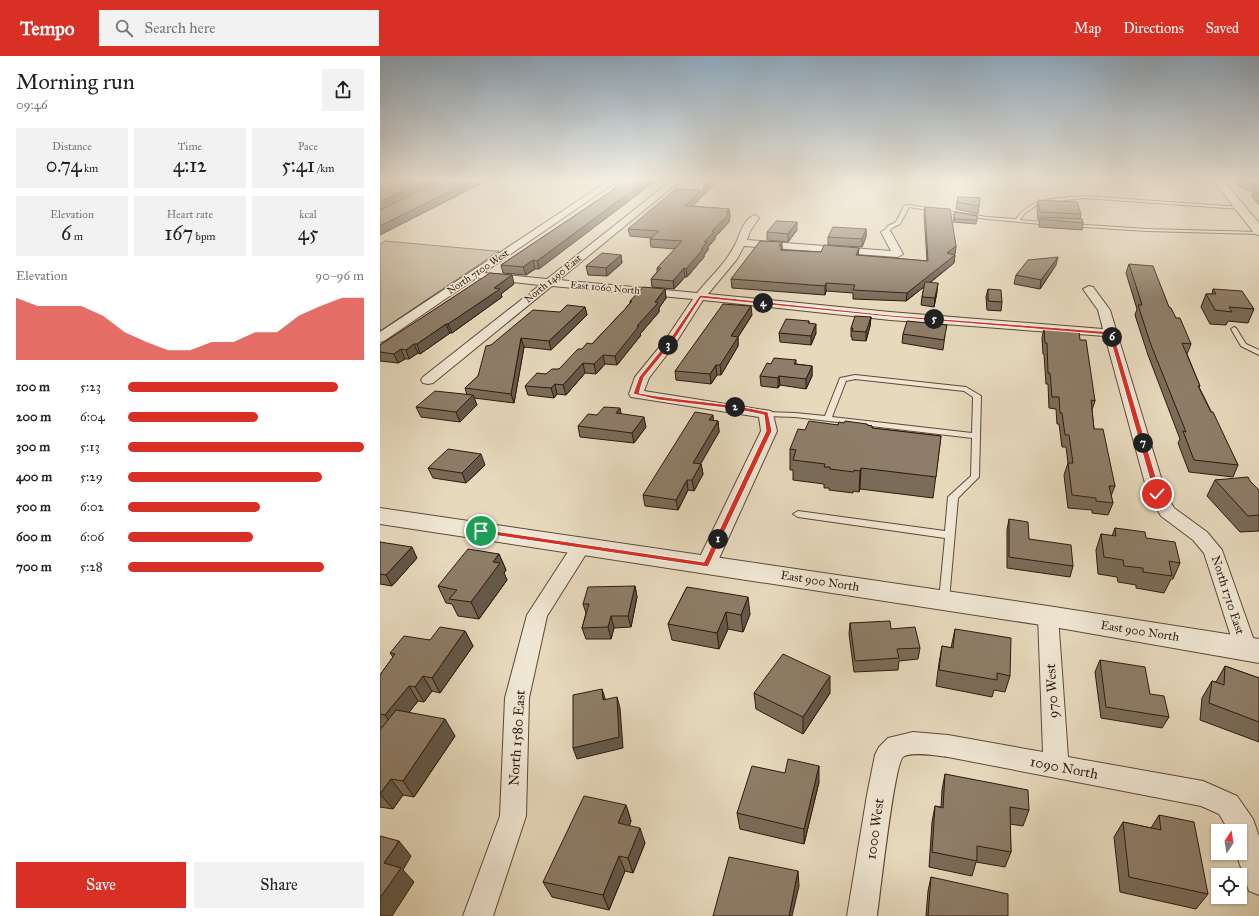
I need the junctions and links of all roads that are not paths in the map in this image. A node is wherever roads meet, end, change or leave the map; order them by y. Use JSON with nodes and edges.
{"nodes":[{"id":1,"x":556,"y":219,"type":"edge"},
{"id":2,"x":628,"y":219,"type":"edge"},
{"id":3,"x":754,"y":219,"type":"edge"},
{"id":4,"x":900,"y":219,"type":"edge"},
{"id":5,"x":998,"y":219,"type":"edge"},
{"id":6,"x":1249,"y":219,"type":"edge"},
{"id":7,"x":1017,"y":221,"type":"joint"},
{"id":8,"x":1056,"y":224,"type":"edge"},
{"id":9,"x":1064,"y":225,"type":"edge"},
{"id":10,"x":886,"y":232,"type":"joint"},
{"id":11,"x":1259,"y":232,"type":"edge"},
{"id":12,"x":741,"y":243,"type":"junction"},
{"id":13,"x":480,"y":276,"type":"dead end"},
{"id":14,"x":548,"y":283,"type":"junction"},
{"id":15,"x":1089,"y":289,"type":"dead end"},
{"id":16,"x":700,"y":297,"type":"junction"},
{"id":17,"x":1234,"y":330,"type":"dead end"},
{"id":18,"x":1111,"y":333,"type":"junction"},
{"id":19,"x":380,"y":338,"type":"edge"},
{"id":20,"x":1259,"y":353,"type":"edge"},
{"id":21,"x":428,"y":380,"type":"dead end"},
{"id":22,"x":766,"y":414,"type":"junction"},
{"id":23,"x":828,"y":418,"type":"junction"},
{"id":24,"x":976,"y":436,"type":"junction"},
{"id":25,"x":798,"y":514,"type":"dead end"},
{"id":26,"x":380,"y":516,"type":"edge"},
{"id":27,"x":949,"y":535,"type":"junction"},
{"id":28,"x":582,"y":546,"type":"junction"},
{"id":29,"x":706,"y":565,"type":"junction"},
{"id":30,"x":944,"y":600,"type":"junction"},
{"id":31,"x":1048,"y":616,"type":"junction"},
{"id":32,"x":1253,"y":650,"type":"edge"},
{"id":33,"x":897,"y":746,"type":"joint"},
{"id":34,"x":1056,"y":766,"type":"junction"},
{"id":35,"x":1259,"y":881,"type":"edge"},
{"id":36,"x":478,"y":916,"type":"edge"},
{"id":37,"x":862,"y":916,"type":"edge"}],
"edges":[{"from":1,"to":19,"type":"street","name":"North 7100 West"},
{"from":2,"to":14,"type":"street","name":"North 1490 East"},
{"from":3,"to":12,"type":"street"},
{"from":4,"to":10,"type":"lane"},
{"from":5,"to":7,"type":"lane"},
{"from":6,"to":11,"type":"street"},
{"from":7,"to":8,"type":"lane"},
{"from":9,"to":11,"type":"lane"},
{"from":10,"to":12,"type":"street"},
{"from":12,"to":16,"type":"street"},
{"from":13,"to":14,"type":"street","name":"East 1060 North"},
{"from":14,"to":16,"type":"street","name":"East 1060 North"},
{"from":14,"to":21,"type":"street","name":"North 1490 East"},
{"from":15,"to":18,"type":"street","name":"North 1710 East"},
{"from":16,"to":18,"type":"street","name":"East 1060 North"},
{"from":16,"to":22,"type":"street"},
{"from":17,"to":20,"type":"lane"},
{"from":18,"to":32,"type":"street","name":"North 1710 East"},
{"from":22,"to":23,"type":"lane"},
{"from":22,"to":29,"type":"street"},
{"from":23,"to":24,"type":"lane"},
{"from":23,"to":24,"type":"lane"},
{"from":24,"to":27,"type":"lane"},
{"from":25,"to":27,"type":"lane"},
{"from":26,"to":28,"type":"street","name":"East 900 North"},
{"from":27,"to":30,"type":"lane"},
{"from":28,"to":29,"type":"street","name":"East 900 North"},
{"from":28,"to":36,"type":"street","name":"North 1580 East"},
{"from":29,"to":30,"type":"street","name":"East 900 North"},
{"from":30,"to":31,"type":"street","name":"East 900 North"},
{"from":31,"to":32,"type":"street","name":"East 900 North"},
{"from":31,"to":34,"type":"street","name":"970 West"},
{"from":33,"to":34,"type":"street","name":"1090 North"},
{"from":33,"to":37,"type":"street","name":"1000 West"},
{"from":34,"to":35,"type":"street","name":"1090 North"}]}
